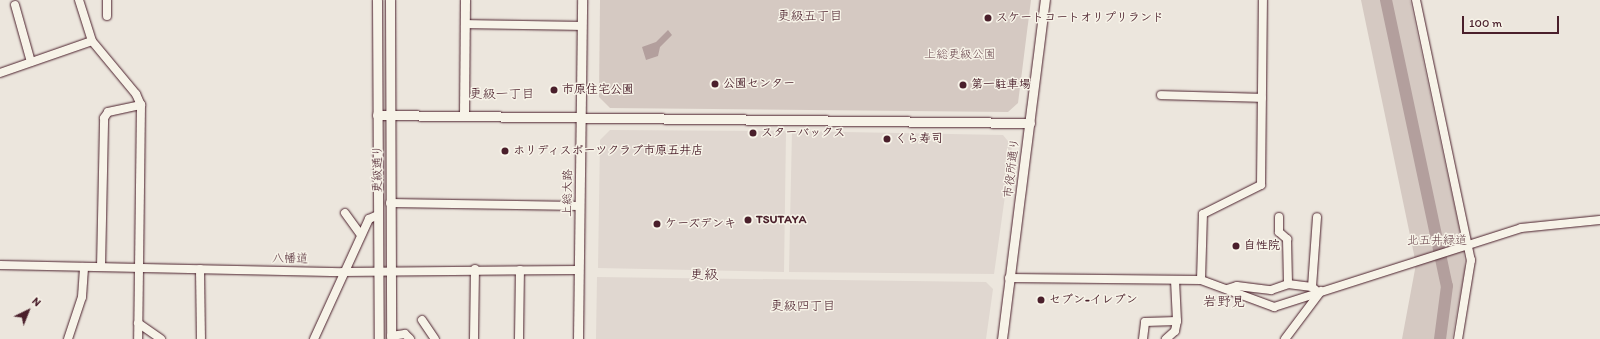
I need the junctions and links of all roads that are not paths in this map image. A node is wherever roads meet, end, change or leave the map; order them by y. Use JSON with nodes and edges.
{"nodes":[{"id":1,"x":79,"y":0,"type":"edge"},
{"id":2,"x":108,"y":0,"type":"edge"},
{"id":3,"x":377,"y":0,"type":"edge"},
{"id":4,"x":390,"y":0,"type":"edge"},
{"id":5,"x":465,"y":0,"type":"edge"},
{"id":6,"x":582,"y":0,"type":"edge"},
{"id":7,"x":1045,"y":0,"type":"edge"},
{"id":8,"x":1263,"y":0,"type":"edge"},
{"id":9,"x":1416,"y":0,"type":"edge"},
{"id":10,"x":15,"y":5,"type":"dead end"},
{"id":11,"x":107,"y":16,"type":"dead end"},
{"id":12,"x":465,"y":24,"type":"junction"},
{"id":13,"x":581,"y":26,"type":"junction"},
{"id":14,"x":92,"y":41,"type":"junction"},
{"id":15,"x":31,"y":62,"type":"junction"},
{"id":16,"x":0,"y":73,"type":"edge"},
{"id":17,"x":1161,"y":95,"type":"dead end"},
{"id":18,"x":1262,"y":98,"type":"junction"},
{"id":19,"x":141,"y":105,"type":"junction"},
{"id":20,"x":377,"y":115,"type":"junction"},
{"id":21,"x":390,"y":115,"type":"junction"},
{"id":22,"x":464,"y":115,"type":"junction"},
{"id":23,"x":580,"y":118,"type":"junction"},
{"id":24,"x":1030,"y":123,"type":"junction"},
{"id":25,"x":390,"y":203,"type":"junction"},
{"id":26,"x":580,"y":206,"type":"junction"},
{"id":27,"x":345,"y":213,"type":"dead end"},
{"id":28,"x":378,"y":215,"type":"junction"},
{"id":29,"x":1279,"y":217,"type":"dead end"},
{"id":30,"x":1317,"y":217,"type":"dead end"},
{"id":31,"x":1600,"y":220,"type":"edge"},
{"id":32,"x":361,"y":235,"type":"junction"},
{"id":33,"x":1468,"y":246,"type":"junction"},
{"id":34,"x":0,"y":265,"type":"edge"},
{"id":35,"x":84,"y":267,"type":"junction"},
{"id":36,"x":101,"y":267,"type":"junction"},
{"id":37,"x":140,"y":269,"type":"junction"},
{"id":38,"x":378,"y":269,"type":"junction"},
{"id":39,"x":391,"y":269,"type":"junction"},
{"id":40,"x":475,"y":269,"type":"junction"},
{"id":41,"x":200,"y":270,"type":"junction"},
{"id":42,"x":520,"y":270,"type":"junction"},
{"id":43,"x":579,"y":270,"type":"junction"},
{"id":44,"x":343,"y":272,"type":"junction"},
{"id":45,"x":1010,"y":278,"type":"junction"},
{"id":46,"x":1175,"y":280,"type":"junction"},
{"id":47,"x":1201,"y":280,"type":"junction"},
{"id":48,"x":1288,"y":284,"type":"junction"},
{"id":49,"x":1227,"y":289,"type":"junction"},
{"id":50,"x":1317,"y":290,"type":"junction"},
{"id":51,"x":422,"y":320,"type":"dead end"},
{"id":52,"x":1177,"y":321,"type":"junction"},
{"id":53,"x":138,"y":323,"type":"junction"},
{"id":54,"x":391,"y":337,"type":"edge"},
{"id":55,"x":1289,"y":338,"type":"edge"},
{"id":56,"x":68,"y":339,"type":"edge"},
{"id":57,"x":138,"y":339,"type":"edge"},
{"id":58,"x":162,"y":339,"type":"edge"},
{"id":59,"x":201,"y":339,"type":"edge"},
{"id":60,"x":314,"y":339,"type":"edge"},
{"id":61,"x":379,"y":339,"type":"edge"},
{"id":62,"x":410,"y":339,"type":"edge"},
{"id":63,"x":435,"y":339,"type":"edge"},
{"id":64,"x":474,"y":339,"type":"edge"},
{"id":65,"x":519,"y":339,"type":"edge"},
{"id":66,"x":578,"y":339,"type":"edge"},
{"id":67,"x":1002,"y":339,"type":"edge"},
{"id":68,"x":1143,"y":339,"type":"edge"},
{"id":69,"x":1166,"y":339,"type":"edge"},
{"id":70,"x":1458,"y":339,"type":"edge"}],
"edges":[{"from":1,"to":14,"type":"street"},
{"from":2,"to":11,"type":"street"},
{"from":3,"to":20,"type":"street","name":"更級通り"},
{"from":4,"to":21,"type":"street","name":"更級通り"},
{"from":5,"to":12,"type":"street"},
{"from":6,"to":13,"type":"street","name":"上総大路"},
{"from":7,"to":24,"type":"street","name":"市役所通り"},
{"from":8,"to":18,"type":"street"},
{"from":9,"to":33,"type":"street"},
{"from":10,"to":15,"type":"street"},
{"from":12,"to":13,"type":"street"},
{"from":12,"to":22,"type":"street"},
{"from":13,"to":23,"type":"street","name":"上総大路"},
{"from":14,"to":15,"type":"street"},
{"from":14,"to":19,"type":"street"},
{"from":15,"to":16,"type":"street"},
{"from":17,"to":18,"type":"street"},
{"from":18,"to":47,"type":"street"},
{"from":19,"to":36,"type":"street"},
{"from":19,"to":37,"type":"street"},
{"from":20,"to":21,"type":"street"},
{"from":20,"to":28,"type":"street","name":"更級通り"},
{"from":21,"to":22,"type":"street"},
{"from":21,"to":25,"type":"street","name":"更級通り"},
{"from":22,"to":23,"type":"street"},
{"from":23,"to":24,"type":"street"},
{"from":23,"to":26,"type":"street","name":"上総大路"},
{"from":24,"to":45,"type":"street","name":"市役所通り"},
{"from":25,"to":26,"type":"street"},
{"from":25,"to":39,"type":"street","name":"更級通り"},
{"from":26,"to":43,"type":"street","name":"上総大路"},
{"from":27,"to":32,"type":"street"},
{"from":28,"to":32,"type":"street"},
{"from":28,"to":38,"type":"street","name":"更級通り"},
{"from":29,"to":48,"type":"street"},
{"from":30,"to":50,"type":"street"},
{"from":31,"to":33,"type":"street"},
{"from":32,"to":44,"type":"street"},
{"from":33,"to":50,"type":"street"},
{"from":33,"to":70,"type":"street"},
{"from":34,"to":35,"type":"street","name":"八幡道"},
{"from":35,"to":36,"type":"street","name":"八幡道"},
{"from":35,"to":56,"type":"street"},
{"from":36,"to":37,"type":"street","name":"八幡道"},
{"from":37,"to":41,"type":"street","name":"八幡道"},
{"from":37,"to":53,"type":"street"},
{"from":38,"to":39,"type":"street","name":"八幡道"},
{"from":38,"to":44,"type":"street","name":"八幡道"},
{"from":38,"to":61,"type":"street","name":"更級通り"},
{"from":39,"to":40,"type":"street","name":"八幡道"},
{"from":39,"to":54,"type":"street","name":"更級通り"},
{"from":40,"to":42,"type":"street","name":"八幡道"},
{"from":40,"to":64,"type":"street"},
{"from":41,"to":44,"type":"street","name":"八幡道"},
{"from":41,"to":59,"type":"street"},
{"from":42,"to":43,"type":"street","name":"八幡道"},
{"from":42,"to":65,"type":"street"},
{"from":43,"to":66,"type":"street","name":"上総大路"},
{"from":44,"to":60,"type":"street"},
{"from":45,"to":46,"type":"street"},
{"from":45,"to":67,"type":"street","name":"市役所通り"},
{"from":46,"to":47,"type":"street"},
{"from":46,"to":52,"type":"street"},
{"from":47,"to":49,"type":"street"},
{"from":48,"to":49,"type":"street"},
{"from":48,"to":50,"type":"street"},
{"from":49,"to":50,"type":"street"},
{"from":50,"to":55,"type":"street"},
{"from":51,"to":63,"type":"street"},
{"from":52,"to":68,"type":"street"},
{"from":52,"to":69,"type":"street"},
{"from":53,"to":57,"type":"street"},
{"from":53,"to":58,"type":"street"},
{"from":54,"to":62,"type":"street"}]}
